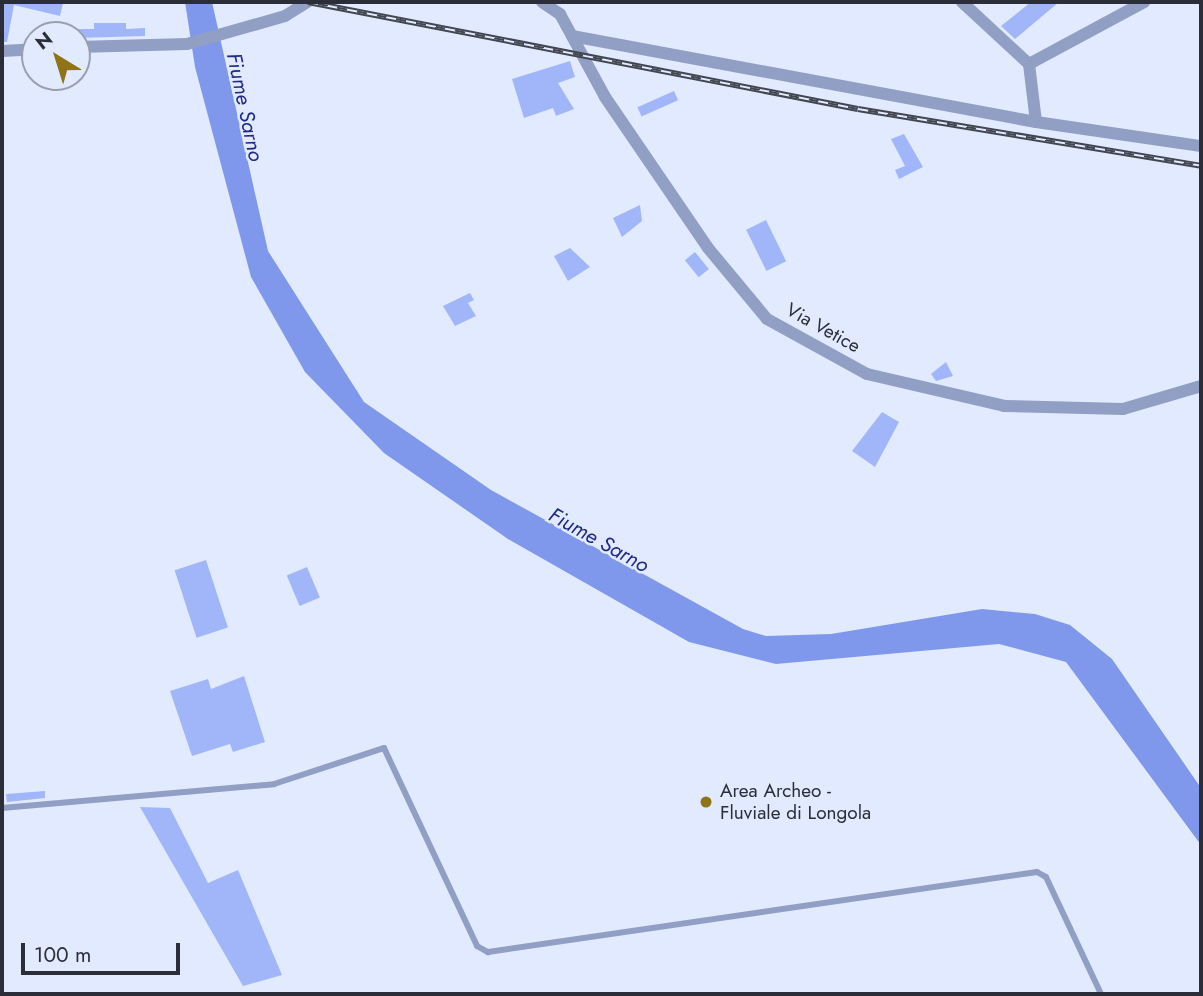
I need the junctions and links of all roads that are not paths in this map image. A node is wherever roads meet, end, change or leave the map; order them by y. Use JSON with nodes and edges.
{"nodes":[{"id":1,"x":307,"y":2,"type":"edge"},
{"id":2,"x":542,"y":2,"type":"edge"},
{"id":3,"x":962,"y":2,"type":"edge"},
{"id":4,"x":1144,"y":2,"type":"edge"},
{"id":5,"x":572,"y":36,"type":"junction"},
{"id":6,"x":91,"y":47,"type":"edge"},
{"id":7,"x":21,"y":50,"type":"edge"},
{"id":8,"x":2,"y":51,"type":"edge"},
{"id":9,"x":1029,"y":64,"type":"junction"},
{"id":10,"x":1036,"y":122,"type":"junction"},
{"id":11,"x":1201,"y":146,"type":"edge"},
{"id":12,"x":1201,"y":386,"type":"edge"},
{"id":13,"x":2,"y":808,"type":"edge"},
{"id":14,"x":1101,"y":994,"type":"edge"}],
"edges":[{"from":1,"to":6,"type":"street"},
{"from":2,"to":5,"type":"street","name":"Via Vetice"},
{"from":3,"to":9,"type":"street"},
{"from":4,"to":9,"type":"street"},
{"from":5,"to":10,"type":"street"},
{"from":5,"to":12,"type":"street","name":"Via Vetice"},
{"from":7,"to":8,"type":"street"},
{"from":9,"to":10,"type":"street"},
{"from":10,"to":11,"type":"street"},
{"from":13,"to":14,"type":"lane"}]}
